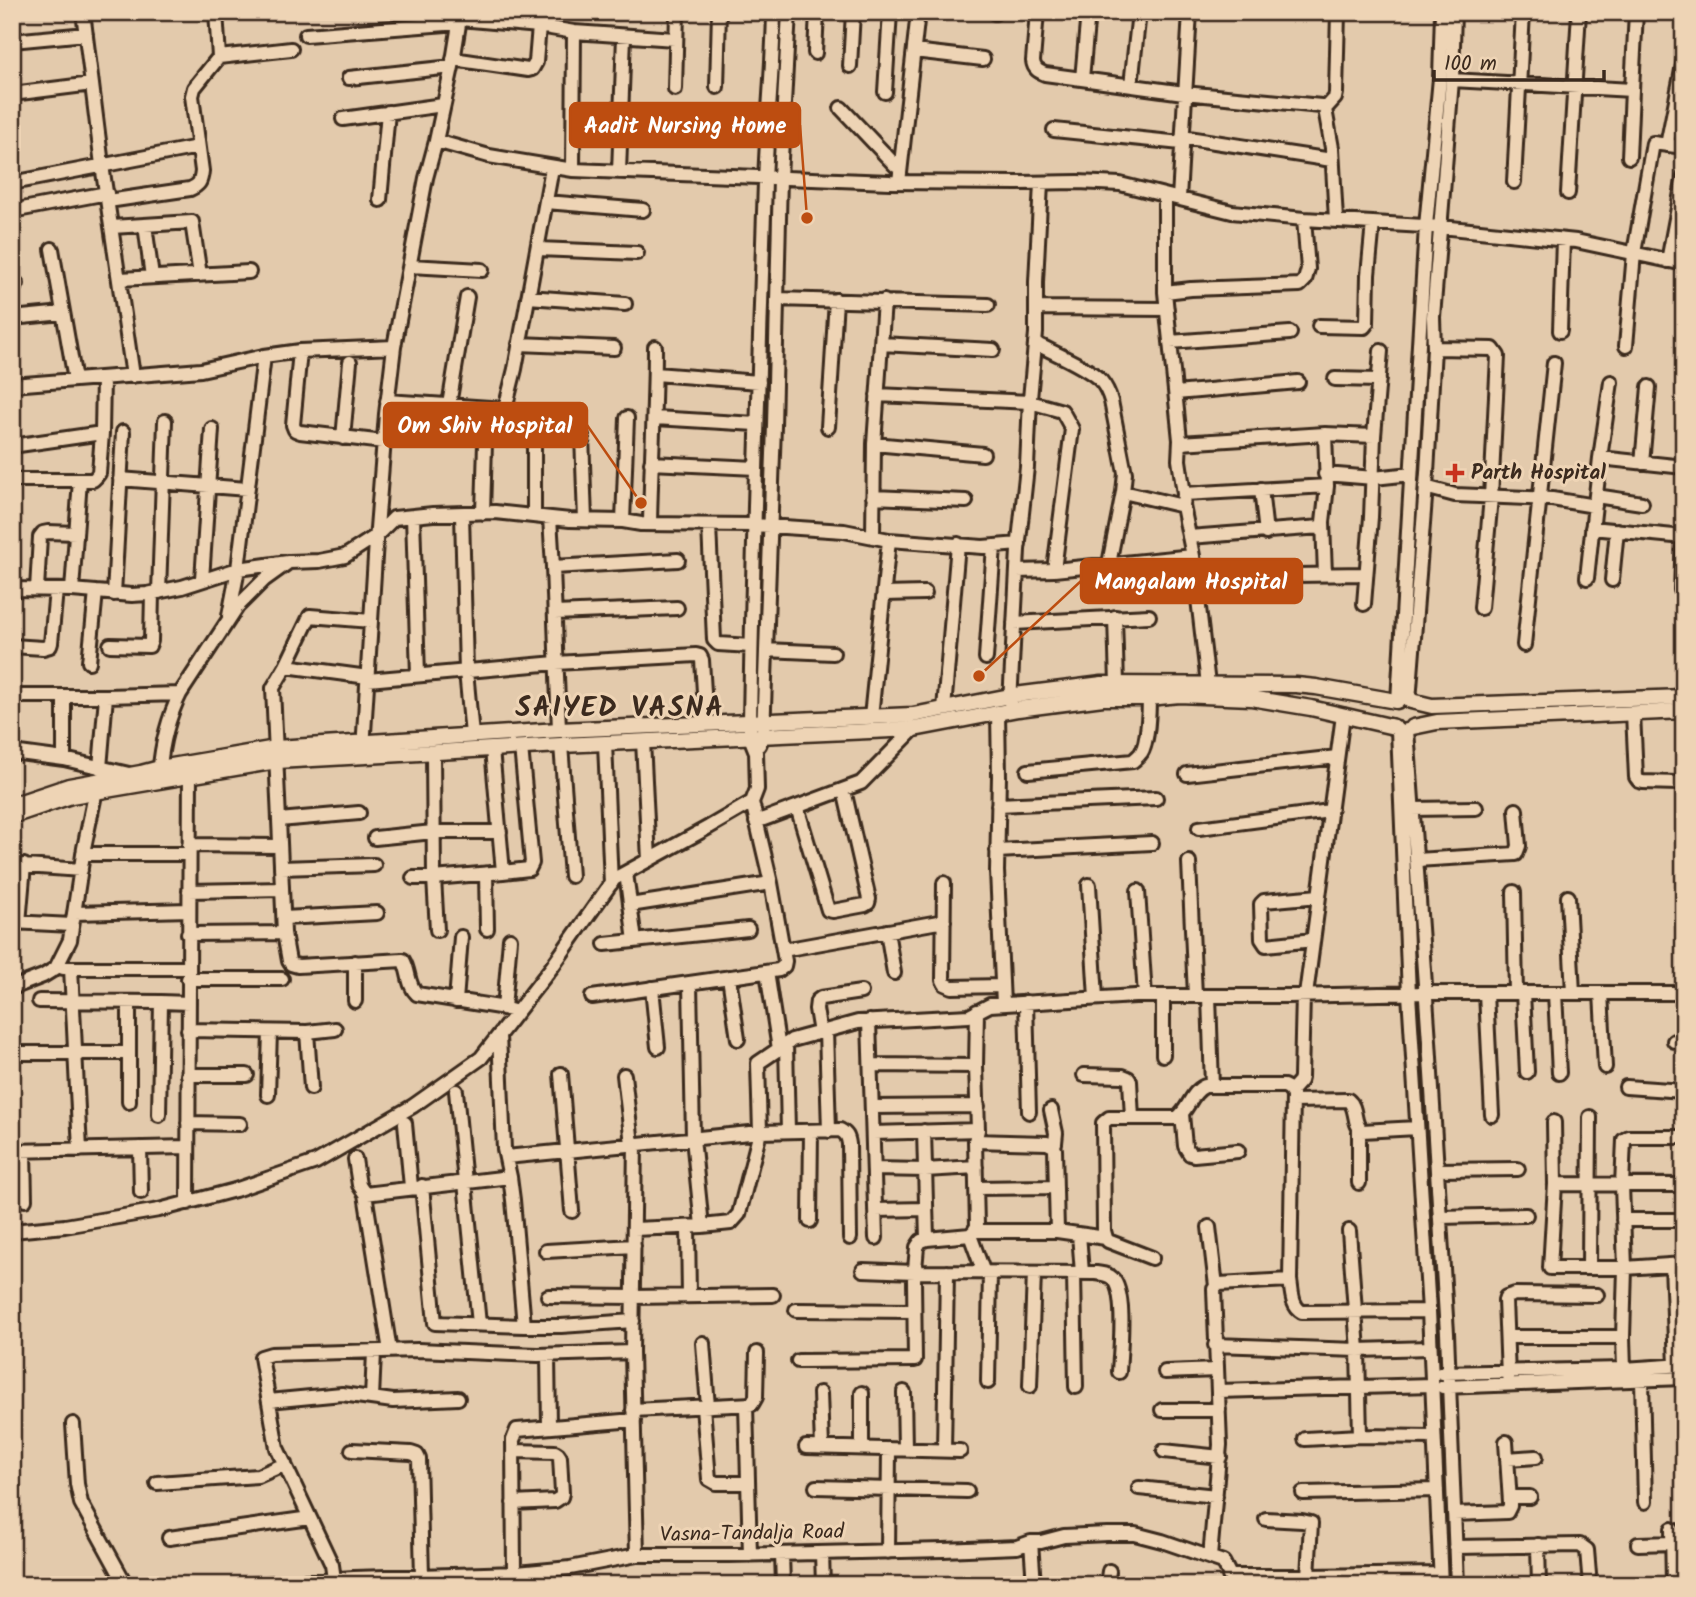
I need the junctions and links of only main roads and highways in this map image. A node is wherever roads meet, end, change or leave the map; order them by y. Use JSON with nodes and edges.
{"nodes":[{"id":1,"x":1208,"y":690,"type":"junction"},
{"id":2,"x":1684,"y":697,"type":"edge"},
{"id":3,"x":1403,"y":701,"type":"junction"},
{"id":4,"x":1006,"y":706,"type":"junction"},
{"id":5,"x":1684,"y":711,"type":"edge"},
{"id":6,"x":757,"y":729,"type":"junction"},
{"id":7,"x":1403,"y":729,"type":"junction"},
{"id":8,"x":363,"y":749,"type":"junction"},
{"id":9,"x":159,"y":774,"type":"junction"},
{"id":10,"x":98,"y":780,"type":"junction"},
{"id":11,"x":12,"y":805,"type":"edge"},
{"id":12,"x":12,"y":816,"type":"edge"}],
"edges":[{"from":1,"to":3,"type":"main road"},
{"from":1,"to":4,"type":"main road"},
{"from":1,"to":4,"type":"main road"},
{"from":1,"to":7,"type":"main road"},
{"from":2,"to":3,"type":"main road"},
{"from":3,"to":7,"type":"main road"},
{"from":3,"to":7,"type":"main road"},
{"from":4,"to":6,"type":"main road"},
{"from":4,"to":6,"type":"main road"},
{"from":5,"to":7,"type":"main road"},
{"from":6,"to":8,"type":"main road"},
{"from":6,"to":8,"type":"main road"},
{"from":8,"to":9,"type":"main road"},
{"from":9,"to":10,"type":"main road"},
{"from":9,"to":10,"type":"main road"},
{"from":10,"to":11,"type":"main road"},
{"from":10,"to":12,"type":"main road"}]}
